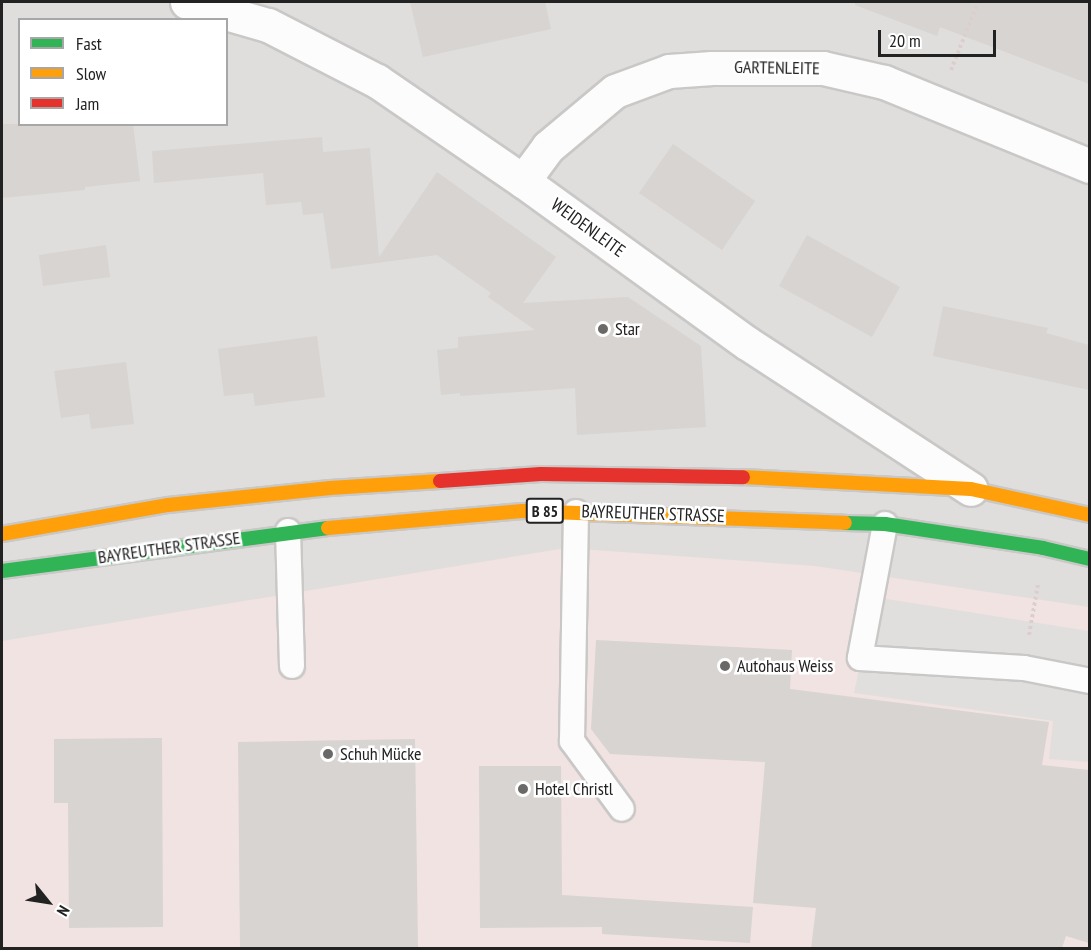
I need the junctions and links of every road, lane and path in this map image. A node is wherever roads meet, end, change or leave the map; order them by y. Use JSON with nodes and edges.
{"nodes":[{"id":1,"x":187,"y":2,"type":"edge"},
{"id":2,"x":978,"y":2,"type":"edge"},
{"id":3,"x":266,"y":13,"type":"edge"},
{"id":4,"x":938,"y":105,"type":"junction"},
{"id":5,"x":1089,"y":166,"type":"edge"},
{"id":6,"x":524,"y":181,"type":"junction"},
{"id":7,"x":971,"y":489,"type":"junction"},
{"id":8,"x":576,"y":512,"type":"junction"},
{"id":9,"x":1089,"y":515,"type":"edge"},
{"id":10,"x":885,"y":524,"type":"junction"},
{"id":11,"x":288,"y":531,"type":"junction"},
{"id":12,"x":4,"y":533,"type":"edge"},
{"id":13,"x":1089,"y":559,"type":"edge"},
{"id":14,"x":2,"y":571,"type":"edge"},
{"id":15,"x":292,"y":666,"type":"dead end"},
{"id":16,"x":1089,"y":681,"type":"edge"},
{"id":17,"x":622,"y":808,"type":"dead end"}],
"edges":[{"from":1,"to":3,"type":"street","name":"WEIDENLEITE"},
{"from":2,"to":4,"type":"path"},
{"from":3,"to":6,"type":"street","name":"WEIDENLEITE"},
{"from":4,"to":5,"type":"street","name":"GARTENLEITE"},
{"from":4,"to":6,"type":"street","name":"GARTENLEITE"},
{"from":6,"to":7,"type":"street","name":"WEIDENLEITE"},
{"from":7,"to":9,"type":"main road","name":"BAYREUTHER STRASSE","number":"B 85"},
{"from":7,"to":12,"type":"main road","name":"BAYREUTHER STRASSE","number":"B 85"},
{"from":8,"to":10,"type":"main road","name":"BAYREUTHER STRASSE","number":"B 85"},
{"from":8,"to":11,"type":"main road","name":"BAYREUTHER STRASSE","number":"B 85"},
{"from":8,"to":17,"type":"lane"},
{"from":10,"to":13,"type":"main road","name":"BAYREUTHER STRASSE","number":"B 85"},
{"from":10,"to":16,"type":"lane"},
{"from":11,"to":14,"type":"main road","name":"BAYREUTHER STRASSE","number":"B 85"},
{"from":11,"to":15,"type":"lane"}]}
